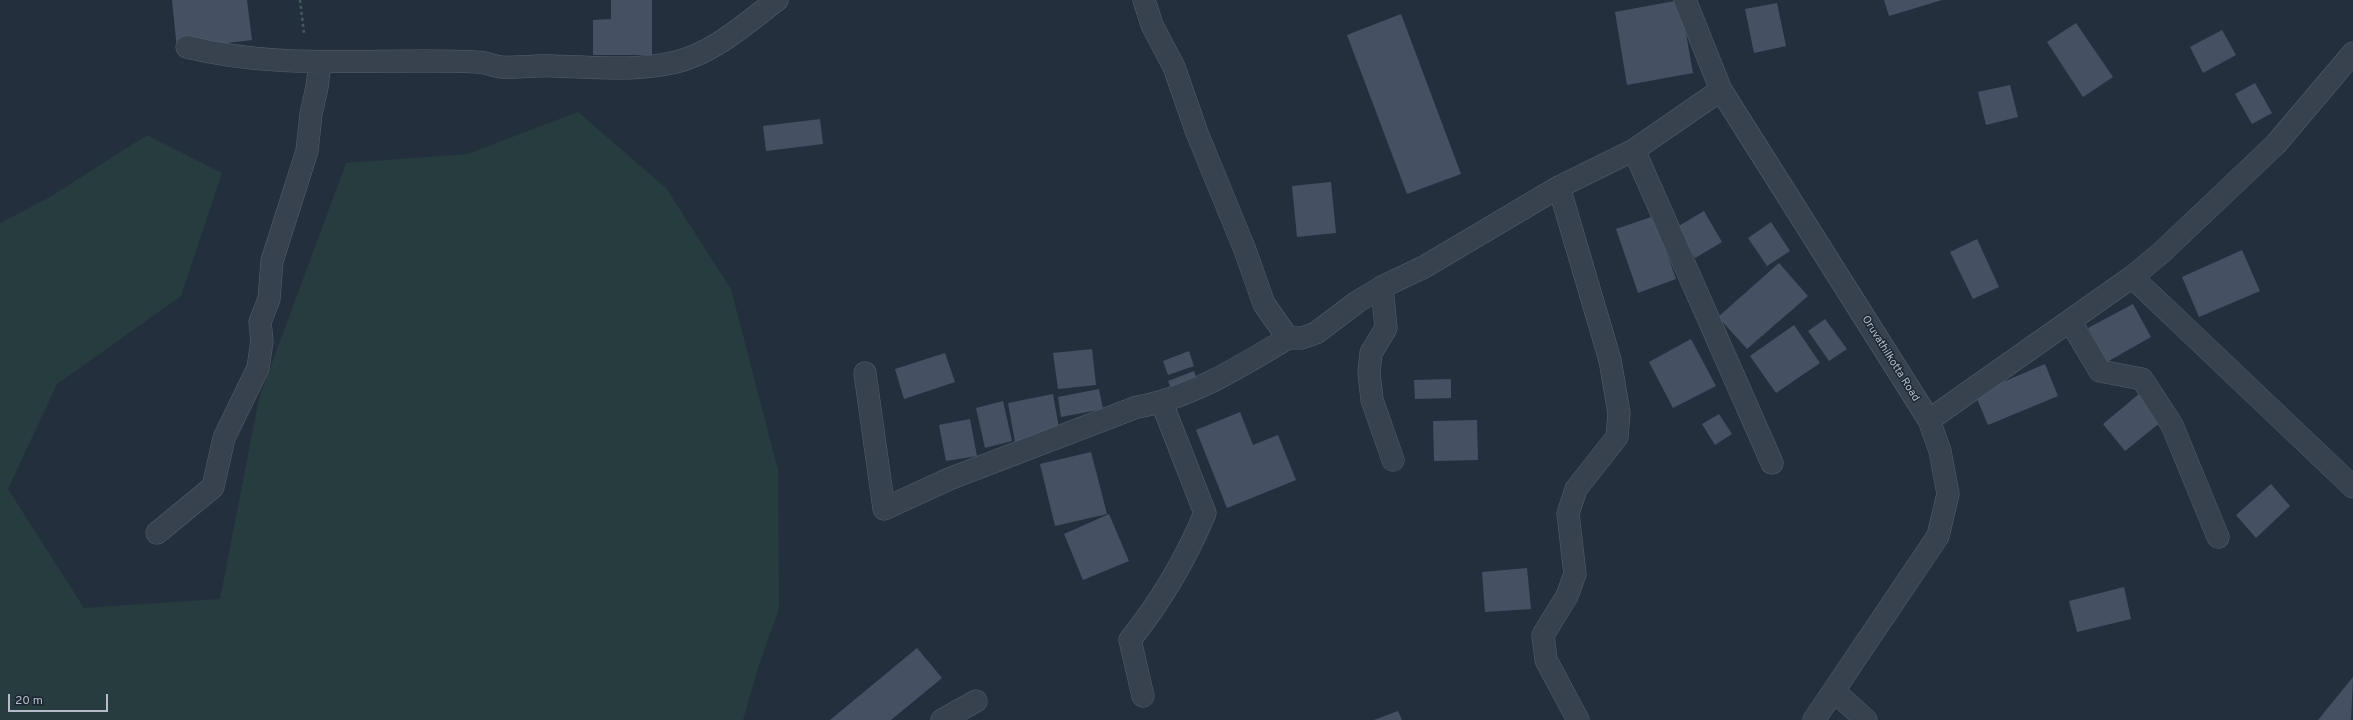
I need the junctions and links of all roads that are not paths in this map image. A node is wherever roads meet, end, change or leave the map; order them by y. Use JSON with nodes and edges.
{"nodes":[{"id":1,"x":777,"y":0,"type":"edge"},
{"id":2,"x":1144,"y":0,"type":"edge"},
{"id":3,"x":1686,"y":0,"type":"edge"},
{"id":4,"x":187,"y":47,"type":"dead end"},
{"id":5,"x":2353,"y":53,"type":"edge"},
{"id":6,"x":320,"y":63,"type":"junction"},
{"id":7,"x":1721,"y":90,"type":"junction"},
{"id":8,"x":1634,"y":150,"type":"junction"},
{"id":9,"x":1559,"y":187,"type":"junction"},
{"id":10,"x":2132,"y":278,"type":"junction"},
{"id":11,"x":1382,"y":287,"type":"junction"},
{"id":12,"x":2070,"y":321,"type":"junction"},
{"id":13,"x":1288,"y":338,"type":"junction"},
{"id":14,"x":865,"y":373,"type":"dead end"},
{"id":15,"x":1162,"y":403,"type":"junction"},
{"id":16,"x":1928,"y":420,"type":"junction"},
{"id":17,"x":1393,"y":460,"type":"dead end"},
{"id":18,"x":1772,"y":463,"type":"dead end"},
{"id":19,"x":2353,"y":487,"type":"edge"},
{"id":20,"x":157,"y":533,"type":"dead end"},
{"id":21,"x":2218,"y":537,"type":"dead end"},
{"id":22,"x":1835,"y":692,"type":"junction"},
{"id":23,"x":1143,"y":696,"type":"dead end"},
{"id":24,"x":976,"y":701,"type":"dead end"},
{"id":25,"x":942,"y":720,"type":"edge"},
{"id":26,"x":1578,"y":720,"type":"edge"},
{"id":27,"x":1814,"y":720,"type":"edge"},
{"id":28,"x":1866,"y":720,"type":"edge"}],
"edges":[{"from":1,"to":6,"type":"street"},
{"from":2,"to":13,"type":"street"},
{"from":3,"to":7,"type":"street","name":"Oruvathilkotta Road"},
{"from":4,"to":6,"type":"street"},
{"from":5,"to":10,"type":"street"},
{"from":6,"to":20,"type":"street"},
{"from":7,"to":8,"type":"street"},
{"from":7,"to":16,"type":"street","name":"Oruvathilkotta Road"},
{"from":8,"to":9,"type":"street"},
{"from":8,"to":18,"type":"street"},
{"from":9,"to":11,"type":"street"},
{"from":9,"to":26,"type":"street"},
{"from":10,"to":12,"type":"street"},
{"from":10,"to":19,"type":"street"},
{"from":11,"to":13,"type":"street"},
{"from":11,"to":17,"type":"street"},
{"from":12,"to":16,"type":"street"},
{"from":12,"to":21,"type":"street"},
{"from":13,"to":15,"type":"street"},
{"from":14,"to":15,"type":"street"},
{"from":15,"to":23,"type":"street"},
{"from":16,"to":22,"type":"street","name":"Oruvathilkotta Road"},
{"from":22,"to":27,"type":"street","name":"Oruvathilkotta Road"},
{"from":22,"to":28,"type":"street"},
{"from":24,"to":25,"type":"street"}]}
